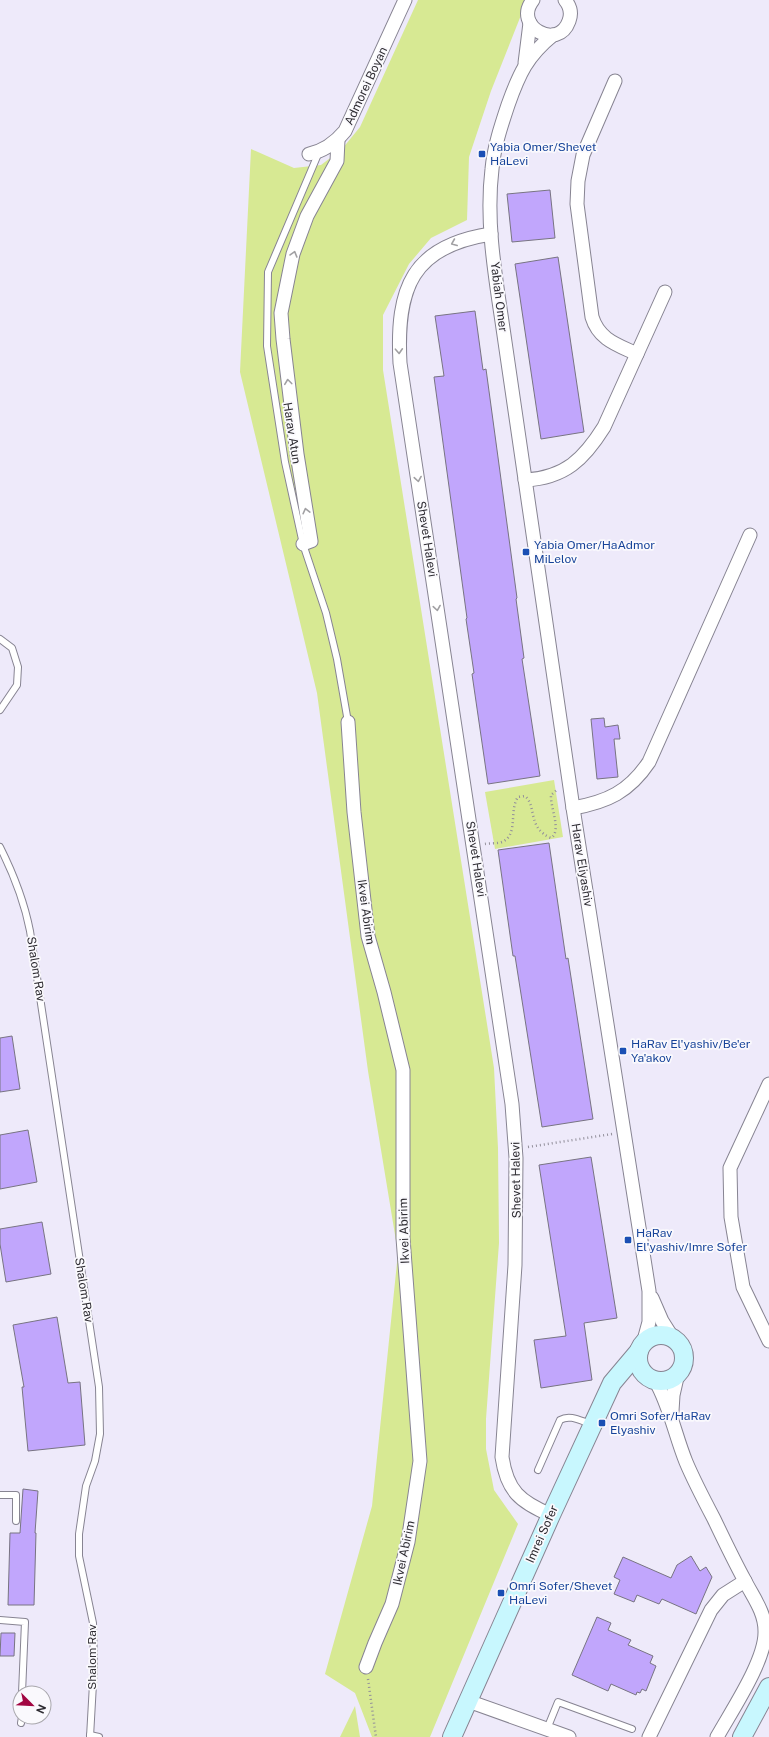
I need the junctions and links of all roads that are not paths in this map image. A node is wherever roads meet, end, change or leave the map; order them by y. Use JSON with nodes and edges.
{"nodes":[{"id":1,"x":405,"y":0,"type":"edge"},
{"id":2,"x":533,"y":0,"type":"edge"},
{"id":3,"x":567,"y":1,"type":"edge"},
{"id":4,"x":530,"y":23,"type":"junction"},
{"id":5,"x":553,"y":35,"type":"junction"},
{"id":6,"x":524,"y":66,"type":"junction"},
{"id":7,"x":615,"y":81,"type":"dead end"},
{"id":8,"x":338,"y":140,"type":"junction"},
{"id":9,"x":314,"y":153,"type":"joint"},
{"id":10,"x":491,"y":234,"type":"junction"},
{"id":11,"x":665,"y":292,"type":"dead end"},
{"id":12,"x":637,"y":354,"type":"junction"},
{"id":13,"x":519,"y":438,"type":"joint"},
{"id":14,"x":525,"y":480,"type":"junction"},
{"id":15,"x":750,"y":535,"type":"dead end"},
{"id":16,"x":303,"y":544,"type":"junction"},
{"id":17,"x":0,"y":639,"type":"edge"},
{"id":18,"x":0,"y":710,"type":"edge"},
{"id":19,"x":348,"y":722,"type":"joint"},
{"id":20,"x":573,"y":808,"type":"junction"},
{"id":21,"x":0,"y":847,"type":"edge"},
{"id":22,"x":769,"y":1084,"type":"edge"},
{"id":23,"x":649,"y":1291,"type":"junction"},
{"id":24,"x":674,"y":1340,"type":"junction"},
{"id":25,"x":769,"y":1341,"type":"edge"},
{"id":26,"x":641,"y":1348,"type":"junction"},
{"id":27,"x":678,"y":1373,"type":"junction"},
{"id":28,"x":651,"y":1379,"type":"junction"},
{"id":29,"x":605,"y":1398,"type":"junction"},
{"id":30,"x":672,"y":1421,"type":"junction"},
{"id":31,"x":592,"y":1425,"type":"junction"},
{"id":32,"x":538,"y":1470,"type":"dead end"},
{"id":33,"x":0,"y":1495,"type":"edge"},
{"id":34,"x":551,"y":1515,"type":"junction"},
{"id":35,"x":16,"y":1521,"type":"dead end"},
{"id":36,"x":745,"y":1581,"type":"junction"},
{"id":37,"x":0,"y":1620,"type":"edge"},
{"id":38,"x":366,"y":1667,"type":"road end"},
{"id":39,"x":22,"y":1685,"type":"edge"},
{"id":40,"x":769,"y":1687,"type":"edge"},
{"id":41,"x":468,"y":1701,"type":"junction"},
{"id":42,"x":632,"y":1728,"type":"dead end"},
{"id":43,"x":547,"y":1729,"type":"junction"},
{"id":44,"x":90,"y":1736,"type":"edge"},
{"id":45,"x":99,"y":1737,"type":"edge"},
{"id":46,"x":452,"y":1737,"type":"edge"},
{"id":47,"x":569,"y":1737,"type":"edge"},
{"id":48,"x":649,"y":1737,"type":"edge"},
{"id":49,"x":717,"y":1737,"type":"edge"},
{"id":50,"x":742,"y":1737,"type":"edge"}],
"edges":[{"from":1,"to":8,"type":"street","name":"Admorei Boyan"},
{"from":2,"to":4,"type":"street"},
{"from":3,"to":5,"type":"street"},
{"from":4,"to":5,"type":"street"},
{"from":4,"to":6,"type":"street"},
{"from":5,"to":6,"type":"street"},
{"from":6,"to":10,"type":"street","name":"Yabiah Omer"},
{"from":7,"to":12,"type":"street"},
{"from":8,"to":9,"type":"street","name":"Admorei Boyan"},
{"from":16,"to":8,"type":"street","one_way":true},
{"from":9,"to":16,"type":"lane","name":"Harav Atun"},
{"from":10,"to":13,"type":"street","name":"Yabiah Omer"},
{"from":10,"to":34,"type":"street","name":"Shevet Halevi","one_way":true},
{"from":11,"to":12,"type":"street"},
{"from":12,"to":14,"type":"street"},
{"from":13,"to":14,"type":"street","name":"Harav Eliyashiv"},
{"from":14,"to":20,"type":"street","name":"Harav Eliyashiv"},
{"from":15,"to":20,"type":"street"},
{"from":16,"to":19,"type":"lane","name":"Harav Atun"},
{"from":17,"to":18,"type":"lane"},
{"from":19,"to":38,"type":"street","name":"Ikvei Abirim"},
{"from":20,"to":23,"type":"street","name":"Harav Eliyashiv"},
{"from":21,"to":44,"type":"lane","name":"Shalom Rav"},
{"from":22,"to":25,"type":"street"},
{"from":23,"to":24,"type":"street"},
{"from":23,"to":26,"type":"street"},
{"from":24,"to":26,"type":"street"},
{"from":24,"to":27,"type":"street"},
{"from":26,"to":28,"type":"street"},
{"from":26,"to":29,"type":"street"},
{"from":27,"to":28,"type":"street"},
{"from":27,"to":30,"type":"street"},
{"from":28,"to":29,"type":"street"},
{"from":28,"to":30,"type":"street"},
{"from":29,"to":31,"type":"street","name":"Imrei Sofer"},
{"from":30,"to":36,"type":"street"},
{"from":31,"to":32,"type":"lane"},
{"from":31,"to":34,"type":"street","name":"Imrei Sofer"},
{"from":33,"to":35,"type":"lane"},
{"from":34,"to":41,"type":"street","name":"Imrei Sofer"},
{"from":36,"to":48,"type":"street"},
{"from":36,"to":49,"type":"street"},
{"from":37,"to":39,"type":"lane"},
{"from":40,"to":50,"type":"street"},
{"from":41,"to":43,"type":"street"},
{"from":41,"to":46,"type":"street","name":"Imrei Sofer"},
{"from":42,"to":43,"type":"lane"},
{"from":43,"to":47,"type":"street"},
{"from":44,"to":45,"type":"lane"}]}
